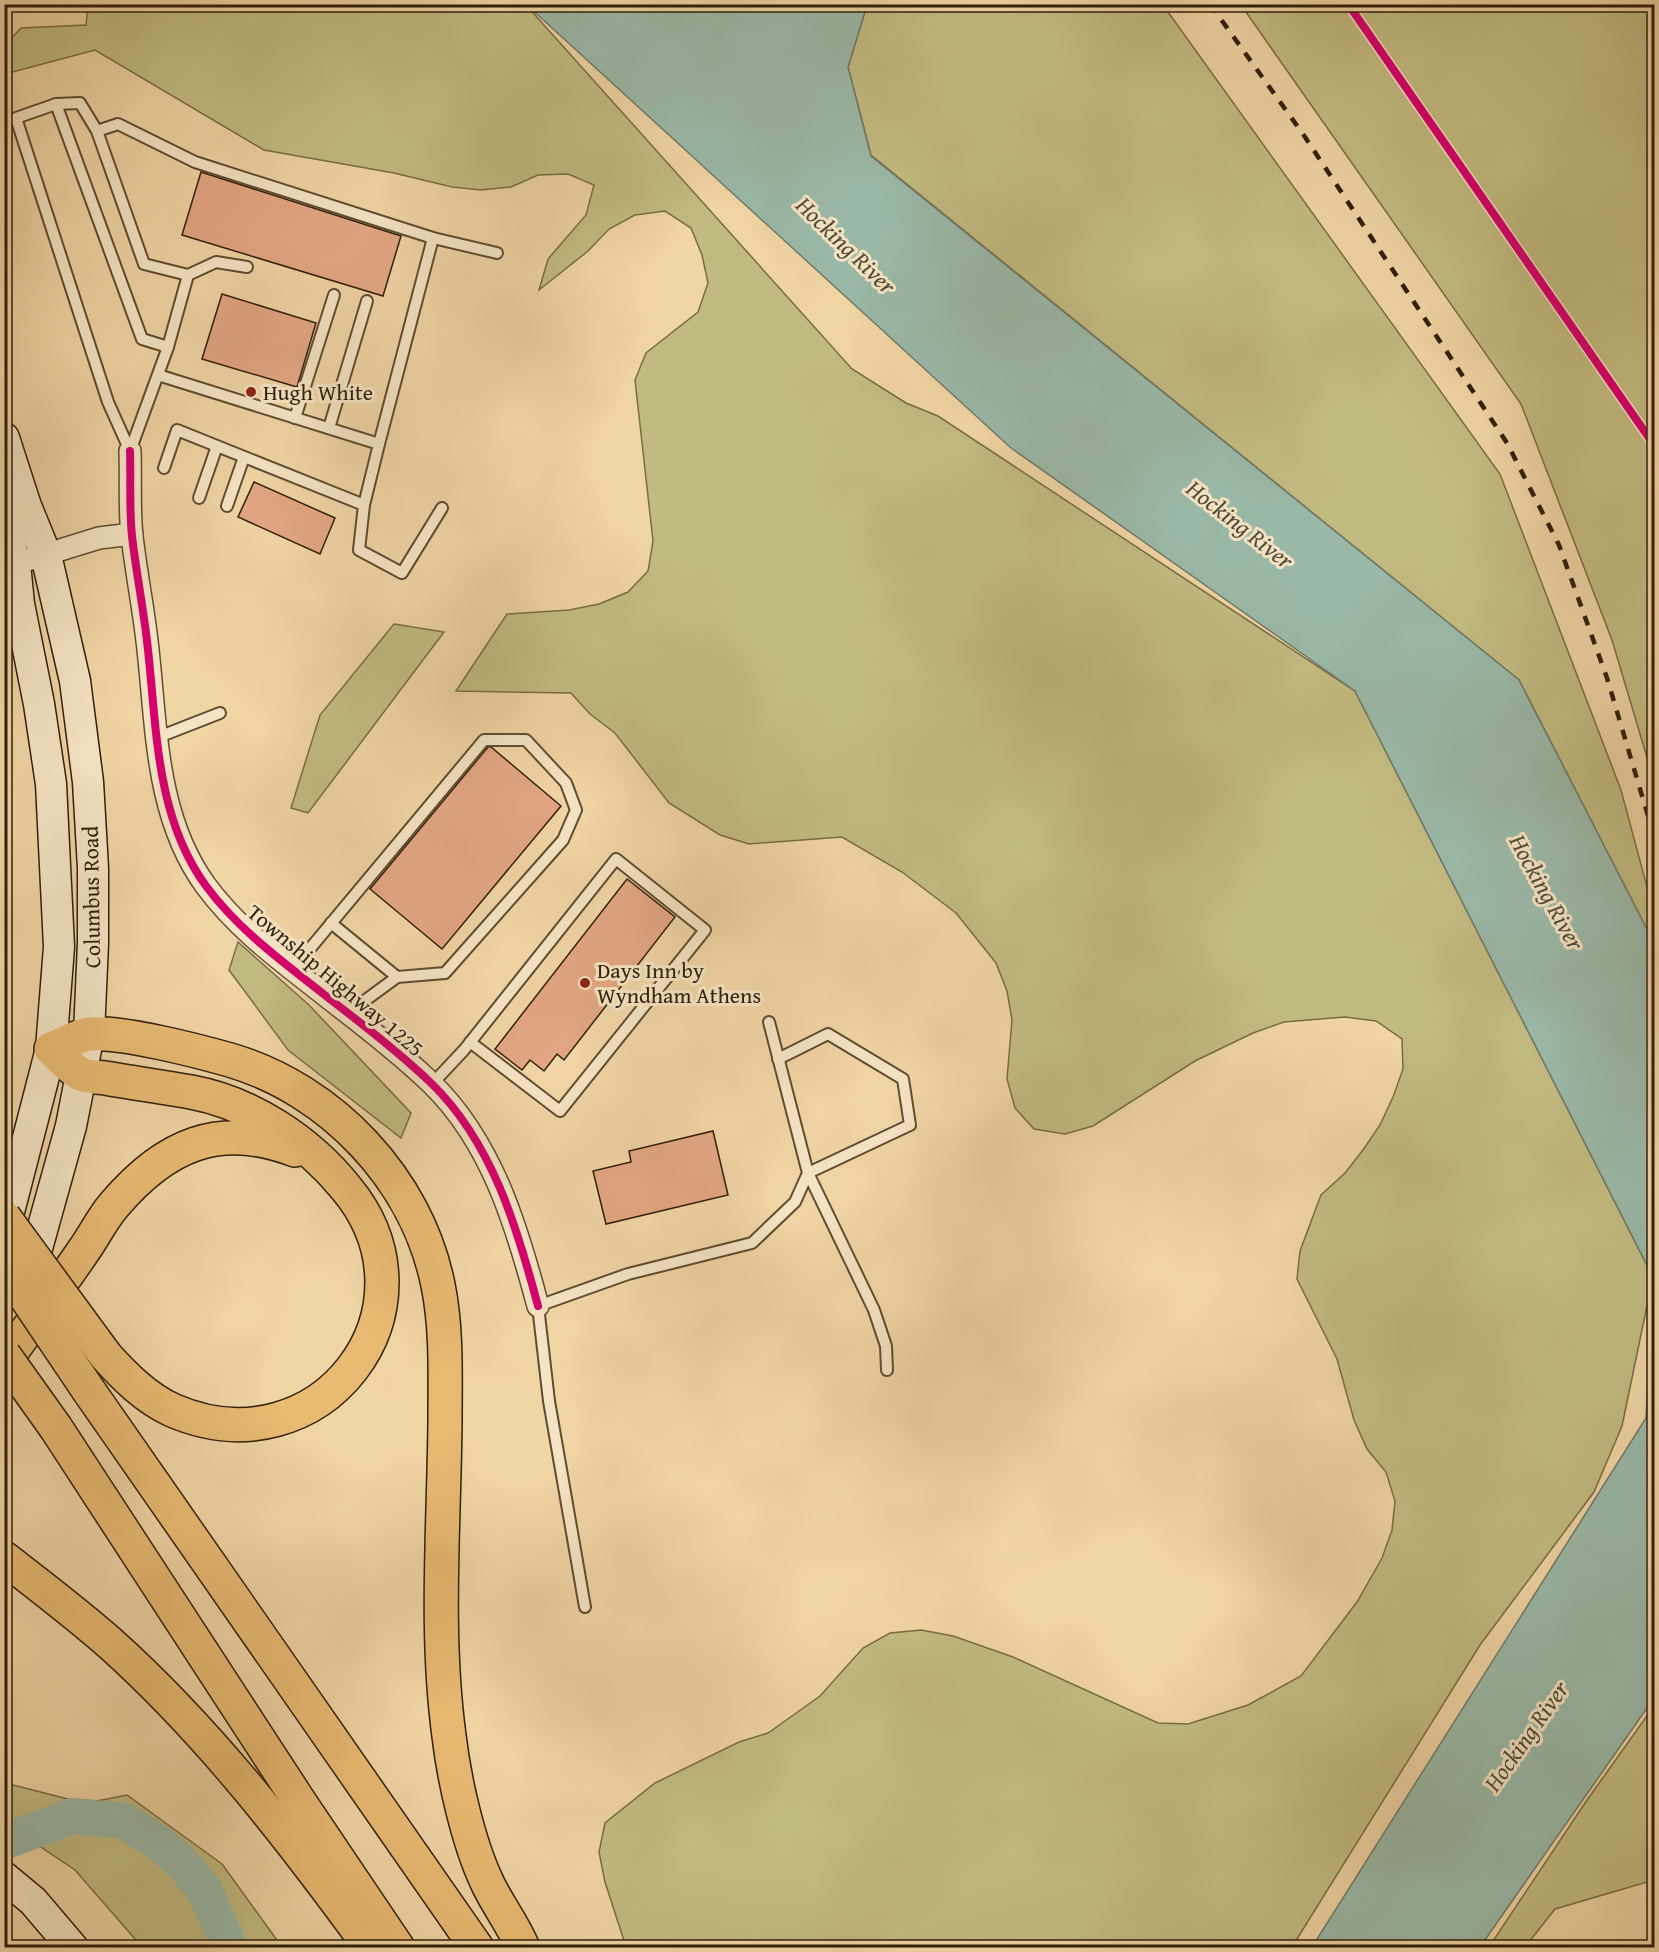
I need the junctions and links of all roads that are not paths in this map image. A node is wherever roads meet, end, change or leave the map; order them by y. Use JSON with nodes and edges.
{"nodes":[{"id":1,"x":56,"y":104,"type":"junction"},
{"id":2,"x":97,"y":131,"type":"junction"},
{"id":3,"x":433,"y":237,"type":"junction"},
{"id":4,"x":497,"y":253,"type":"dead end"},
{"id":5,"x":247,"y":267,"type":"dead end"},
{"id":6,"x":188,"y":274,"type":"junction"},
{"id":7,"x":334,"y":295,"type":"dead end"},
{"id":8,"x":367,"y":301,"type":"dead end"},
{"id":9,"x":168,"y":347,"type":"junction"},
{"id":10,"x":158,"y":375,"type":"junction"},
{"id":11,"x":295,"y":418,"type":"junction"},
{"id":12,"x":329,"y":428,"type":"junction"},
{"id":13,"x":4,"y":438,"type":"edge"},
{"id":14,"x":379,"y":444,"type":"junction"},
{"id":15,"x":217,"y":446,"type":"junction"},
{"id":16,"x":130,"y":451,"type":"junction"},
{"id":17,"x":244,"y":457,"type":"junction"},
{"id":18,"x":164,"y":468,"type":"dead end"},
{"id":19,"x":199,"y":498,"type":"dead end"},
{"id":20,"x":364,"y":505,"type":"junction"},
{"id":21,"x":227,"y":506,"type":"dead end"},
{"id":22,"x":442,"y":508,"type":"dead end"},
{"id":23,"x":4,"y":520,"type":"edge"},
{"id":24,"x":132,"y":534,"type":"junction"},
{"id":25,"x":46,"y":555,"type":"junction"},
{"id":26,"x":15,"y":564,"type":"junction"},
{"id":27,"x":220,"y":713,"type":"dead end"},
{"id":28,"x":156,"y":738,"type":"junction"},
{"id":29,"x":331,"y":923,"type":"junction"},
{"id":30,"x":293,"y":969,"type":"junction"},
{"id":31,"x":397,"y":977,"type":"junction"},
{"id":32,"x":348,"y":1013,"type":"junction"},
{"id":33,"x":769,"y":1022,"type":"dead end"},
{"id":34,"x":89,"y":1034,"type":"junction"},
{"id":35,"x":470,"y":1042,"type":"junction"},
{"id":36,"x":51,"y":1049,"type":"junction"},
{"id":37,"x":778,"y":1059,"type":"junction"},
{"id":38,"x":80,"y":1074,"type":"junction"},
{"id":39,"x":432,"y":1084,"type":"junction"},
{"id":40,"x":328,"y":1168,"type":"junction"},
{"id":41,"x":808,"y":1173,"type":"junction"},
{"id":42,"x":4,"y":1217,"type":"edge"},
{"id":43,"x":4,"y":1231,"type":"edge"},
{"id":44,"x":4,"y":1264,"type":"edge"},
{"id":45,"x":538,"y":1306,"type":"junction"},
{"id":46,"x":4,"y":1355,"type":"edge"},
{"id":47,"x":4,"y":1362,"type":"edge"},
{"id":48,"x":886,"y":1370,"type":"dead end"},
{"id":49,"x":4,"y":1558,"type":"edge"},
{"id":50,"x":585,"y":1607,"type":"dead end"},
{"id":51,"x":4,"y":1877,"type":"edge"},
{"id":52,"x":73,"y":1947,"type":"edge"},
{"id":53,"x":371,"y":1947,"type":"edge"},
{"id":54,"x":398,"y":1947,"type":"edge"},
{"id":55,"x":477,"y":1947,"type":"edge"},
{"id":56,"x":523,"y":1947,"type":"edge"}],
"edges":[{"from":1,"to":2,"type":"lane"},
{"from":1,"to":9,"type":"lane"},
{"from":1,"to":16,"type":"lane"},
{"from":2,"to":3,"type":"lane"},
{"from":2,"to":6,"type":"lane"},
{"from":3,"to":4,"type":"lane"},
{"from":3,"to":14,"type":"lane"},
{"from":5,"to":6,"type":"lane"},
{"from":6,"to":9,"type":"lane"},
{"from":7,"to":11,"type":"lane"},
{"from":8,"to":12,"type":"lane"},
{"from":9,"to":10,"type":"lane"},
{"from":10,"to":11,"type":"lane"},
{"from":10,"to":16,"type":"lane"},
{"from":11,"to":12,"type":"lane"},
{"from":12,"to":14,"type":"lane"},
{"from":13,"to":25,"type":"main road","name":"Columbus Road"},
{"from":14,"to":20,"type":"lane"},
{"from":15,"to":17,"type":"lane"},
{"from":15,"to":18,"type":"lane"},
{"from":15,"to":19,"type":"lane"},
{"from":16,"to":24,"type":"street","name":"Township Highway 1225"},
{"from":17,"to":20,"type":"lane"},
{"from":17,"to":21,"type":"lane"},
{"from":20,"to":22,"type":"lane"},
{"from":23,"to":26,"type":"main road","name":"Columbus Road"},
{"from":24,"to":25,"type":"street"},
{"from":24,"to":28,"type":"street","name":"Township Highway 1225"},
{"from":25,"to":26,"type":"street"},
{"from":25,"to":34,"type":"main road","name":"Columbus Road"},
{"from":26,"to":36,"type":"main road","name":"Columbus Road"},
{"from":27,"to":28,"type":"lane"},
{"from":28,"to":30,"type":"street","name":"Township Highway 1225"},
{"from":29,"to":30,"type":"lane"},
{"from":29,"to":31,"type":"lane"},
{"from":29,"to":31,"type":"lane"},
{"from":30,"to":32,"type":"street","name":"Township Highway 1225"},
{"from":31,"to":32,"type":"lane"},
{"from":32,"to":39,"type":"street","name":"Township Highway 1225"},
{"from":33,"to":37,"type":"lane"},
{"from":34,"to":36,"type":"highway"},
{"from":34,"to":38,"type":"main road","name":"Columbus Road"},
{"from":34,"to":56,"type":"highway"},
{"from":35,"to":35,"type":"lane"},
{"from":35,"to":39,"type":"lane"},
{"from":36,"to":38,"type":"highway"},
{"from":36,"to":43,"type":"main road","name":"Columbus Road"},
{"from":37,"to":41,"type":"lane"},
{"from":37,"to":41,"type":"lane"},
{"from":38,"to":40,"type":"highway"},
{"from":38,"to":46,"type":"main road","name":"Columbus Road"},
{"from":39,"to":45,"type":"street","name":"Township Highway 1225"},
{"from":40,"to":42,"type":"highway","bridge":true},
{"from":40,"to":47,"type":"highway"},
{"from":41,"to":45,"type":"lane"},
{"from":41,"to":48,"type":"lane"},
{"from":44,"to":55,"type":"highway","bridge":true},
{"from":45,"to":50,"type":"lane"},
{"from":46,"to":54,"type":"highway","bridge":true},
{"from":49,"to":53,"type":"highway"},
{"from":51,"to":52,"type":"main road"}]}
